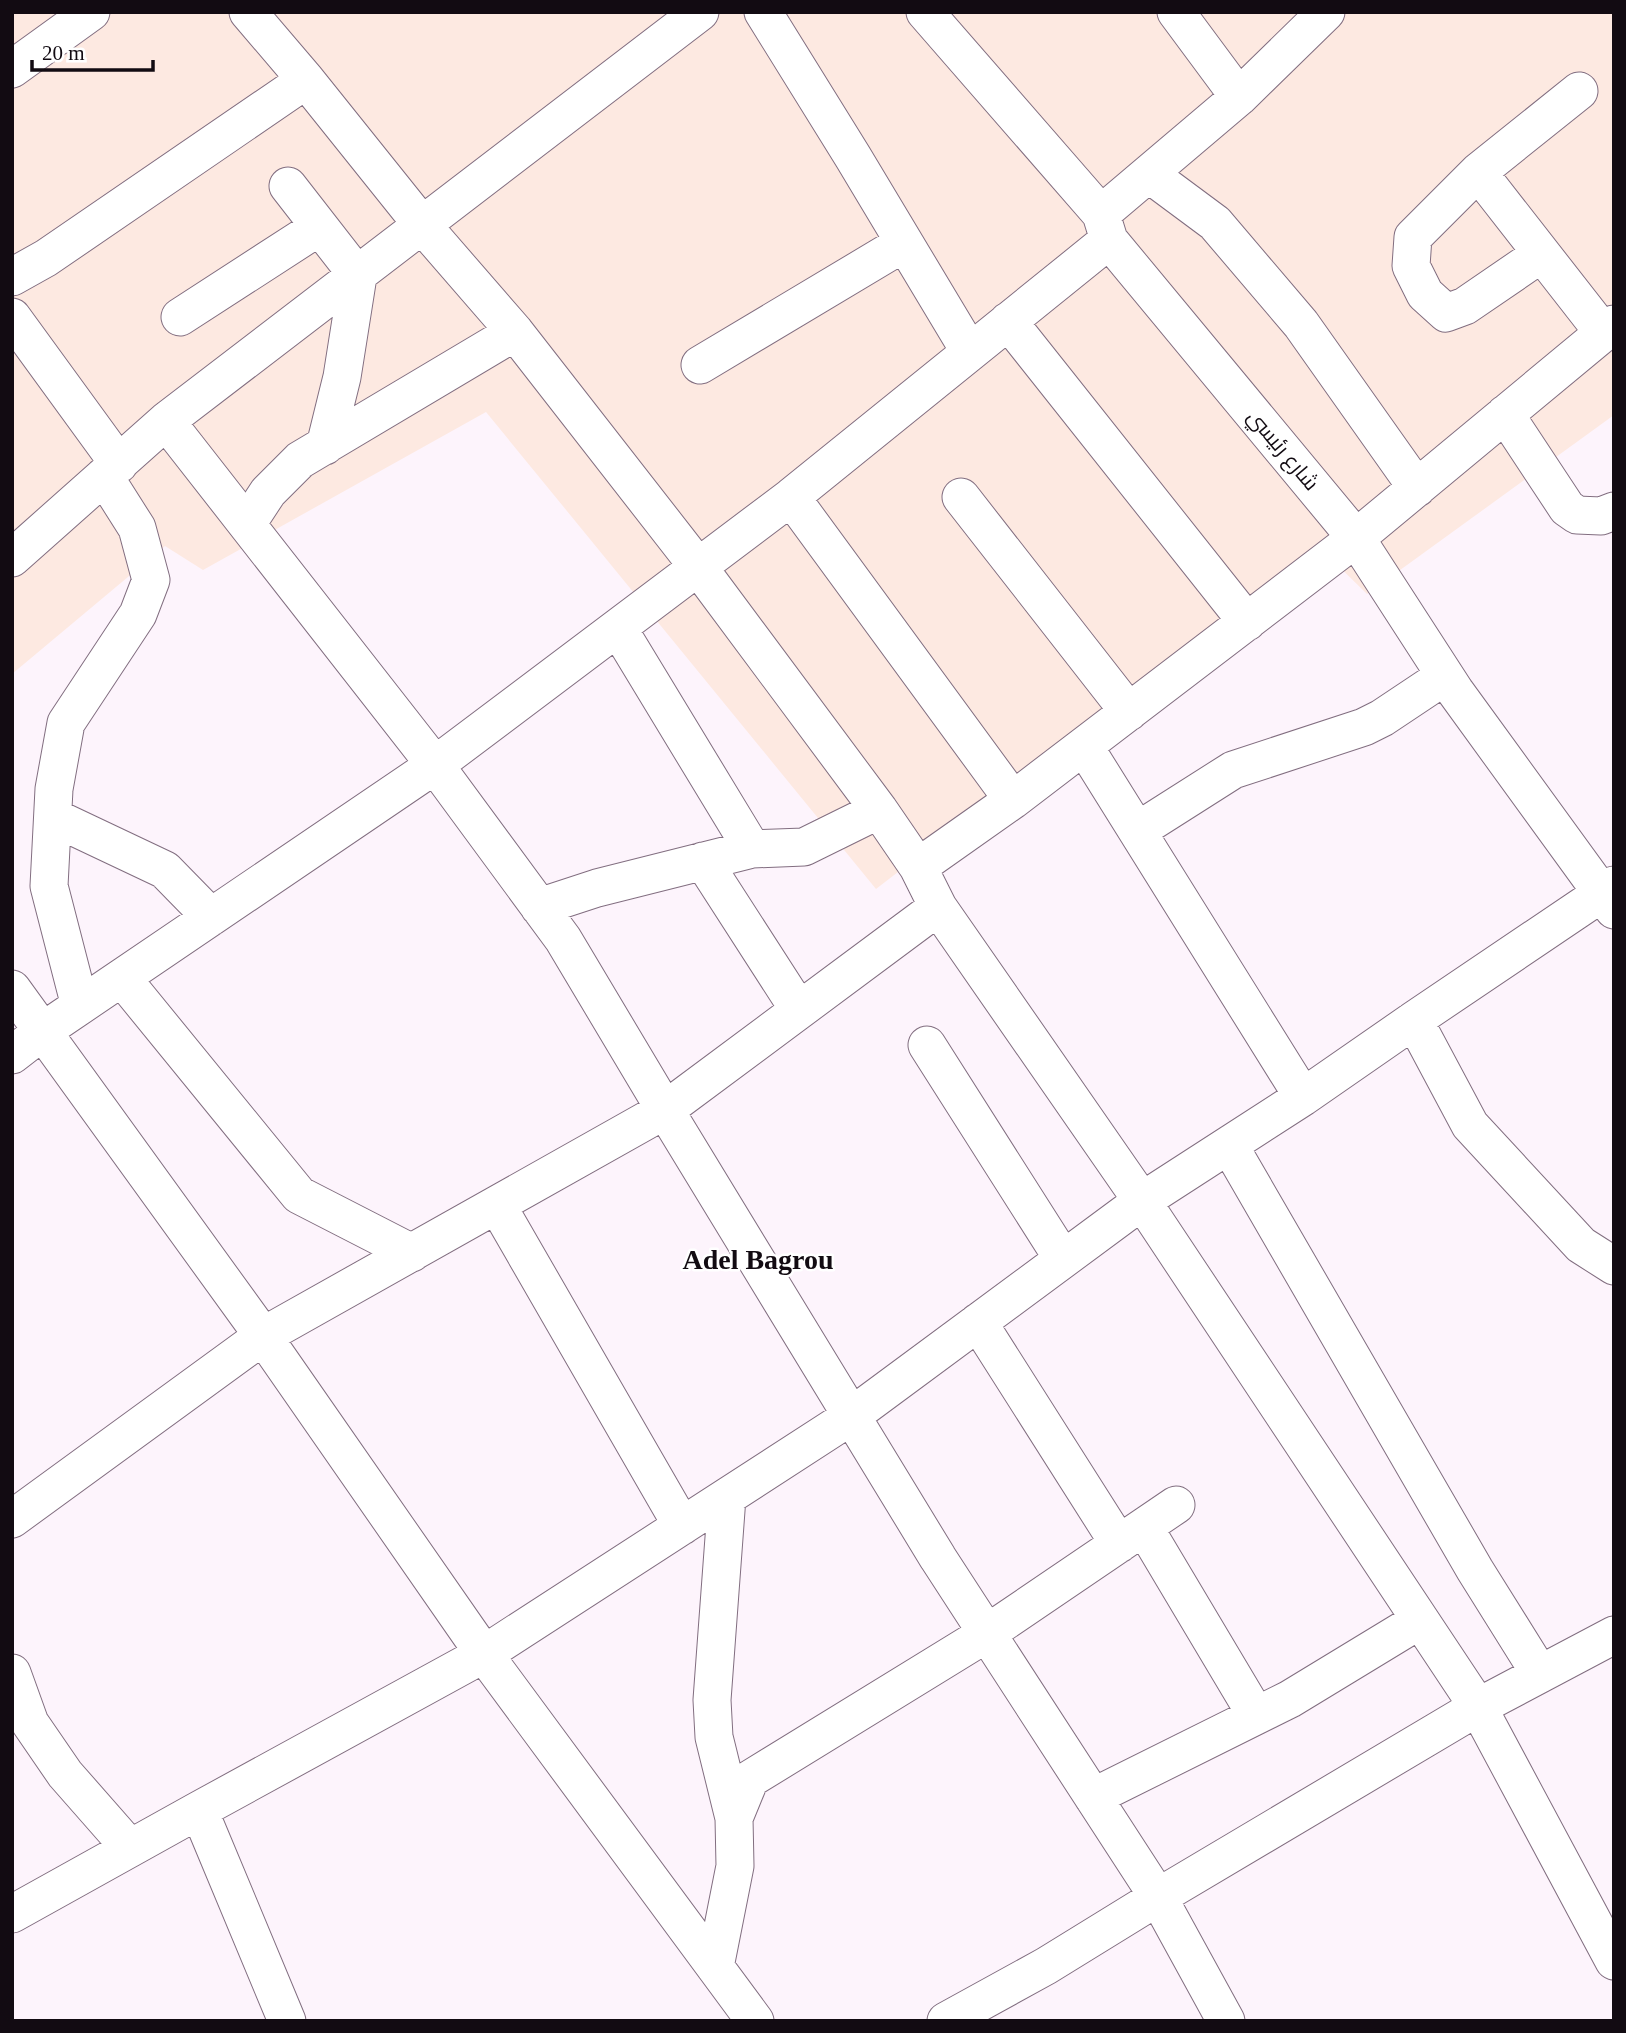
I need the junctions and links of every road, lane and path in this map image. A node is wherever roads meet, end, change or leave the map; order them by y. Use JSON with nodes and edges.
{"nodes":[{"id":1,"x":91,"y":12,"type":"edge"},
{"id":2,"x":248,"y":12,"type":"edge"},
{"id":3,"x":700,"y":12,"type":"edge"},
{"id":4,"x":762,"y":12,"type":"edge"},
{"id":5,"x":925,"y":12,"type":"edge"},
{"id":6,"x":1176,"y":12,"type":"edge"},
{"id":7,"x":1326,"y":12,"type":"edge"},
{"id":8,"x":17,"y":55,"type":"edge"},
{"id":9,"x":306,"y":80,"type":"junction"},
{"id":10,"x":1579,"y":91,"type":"dead end"},
{"id":11,"x":1239,"y":97,"type":"junction"},
{"id":12,"x":1478,"y":173,"type":"junction"},
{"id":13,"x":1149,"y":174,"type":"junction"},
{"id":14,"x":288,"y":186,"type":"dead end"},
{"id":15,"x":424,"y":226,"type":"junction"},
{"id":16,"x":319,"y":227,"type":"junction"},
{"id":17,"x":1105,"y":227,"type":"junction"},
{"id":18,"x":904,"y":243,"type":"junction"},
{"id":19,"x":1541,"y":254,"type":"junction"},
{"id":20,"x":358,"y":276,"type":"junction"},
{"id":21,"x":12,"y":277,"type":"edge"},
{"id":22,"x":12,"y":317,"type":"edge"},
{"id":23,"x":180,"y":317,"type":"dead end"},
{"id":24,"x":1008,"y":321,"type":"junction"},
{"id":25,"x":1608,"y":328,"type":"edge"},
{"id":26,"x":515,"y":332,"type":"junction"},
{"id":27,"x":970,"y":352,"type":"junction"},
{"id":28,"x":700,"y":365,"type":"dead end"},
{"id":29,"x":1505,"y":414,"type":"junction"},
{"id":30,"x":166,"y":421,"type":"junction"},
{"id":31,"x":325,"y":446,"type":"junction"},
{"id":32,"x":112,"y":470,"type":"junction"},
{"id":33,"x":1416,"y":488,"type":"junction"},
{"id":34,"x":791,"y":497,"type":"junction"},
{"id":35,"x":961,"y":497,"type":"dead end"},
{"id":36,"x":1614,"y":511,"type":"edge"},
{"id":37,"x":247,"y":524,"type":"junction"},
{"id":38,"x":1356,"y":538,"type":"junction"},
{"id":39,"x":12,"y":558,"type":"edge"},
{"id":40,"x":699,"y":568,"type":"junction"},
{"id":41,"x":1247,"y":622,"type":"junction"},
{"id":42,"x":618,"y":628,"type":"junction"},
{"id":43,"x":1446,"y":676,"type":"junction"},
{"id":44,"x":1129,"y":712,"type":"junction"},
{"id":45,"x":1084,"y":747,"type":"junction"},
{"id":46,"x":435,"y":765,"type":"junction"},
{"id":47,"x":1013,"y":800,"type":"junction"},
{"id":48,"x":879,"y":810,"type":"junction"},
{"id":49,"x":53,"y":817,"type":"junction"},
{"id":50,"x":1137,"y":831,"type":"junction"},
{"id":51,"x":752,"y":849,"type":"junction"},
{"id":52,"x":704,"y":862,"type":"junction"},
{"id":53,"x":918,"y":867,"type":"junction"},
{"id":54,"x":1610,"y":896,"type":"edge"},
{"id":55,"x":539,"y":907,"type":"junction"},
{"id":56,"x":938,"y":907,"type":"junction"},
{"id":57,"x":211,"y":917,"type":"junction"},
{"id":58,"x":122,"y":978,"type":"junction"},
{"id":59,"x":12,"y":989,"type":"edge"},
{"id":60,"x":80,"y":1006,"type":"junction"},
{"id":61,"x":799,"y":1010,"type":"junction"},
{"id":62,"x":1414,"y":1020,"type":"junction"},
{"id":63,"x":43,"y":1031,"type":"junction"},
{"id":64,"x":927,"y":1045,"type":"dead end"},
{"id":65,"x":12,"y":1055,"type":"edge"},
{"id":66,"x":1303,"y":1097,"type":"junction"},
{"id":67,"x":665,"y":1110,"type":"junction"},
{"id":68,"x":1229,"y":1145,"type":"junction"},
{"id":69,"x":1142,"y":1201,"type":"junction"},
{"id":70,"x":497,"y":1205,"type":"junction"},
{"id":71,"x":412,"y":1253,"type":"junction"},
{"id":72,"x":1063,"y":1259,"type":"junction"},
{"id":73,"x":1614,"y":1266,"type":"edge"},
{"id":74,"x":978,"y":1322,"type":"junction"},
{"id":75,"x":263,"y":1336,"type":"junction"},
{"id":76,"x":850,"y":1417,"type":"junction"},
{"id":77,"x":727,"y":1497,"type":"junction"},
{"id":78,"x":1176,"y":1505,"type":"dead end"},
{"id":79,"x":12,"y":1519,"type":"edge"},
{"id":80,"x":682,"y":1525,"type":"junction"},
{"id":81,"x":1131,"y":1536,"type":"junction"},
{"id":82,"x":1420,"y":1620,"type":"junction"},
{"id":83,"x":986,"y":1633,"type":"junction"},
{"id":84,"x":1614,"y":1635,"type":"edge"},
{"id":85,"x":484,"y":1654,"type":"junction"},
{"id":86,"x":12,"y":1673,"type":"edge"},
{"id":87,"x":1541,"y":1674,"type":"junction"},
{"id":88,"x":1478,"y":1707,"type":"junction"},
{"id":89,"x":1256,"y":1715,"type":"junction"},
{"id":90,"x":1093,"y":1797,"type":"junction"},
{"id":91,"x":199,"y":1810,"type":"junction"},
{"id":92,"x":734,"y":1818,"type":"junction"},
{"id":93,"x":130,"y":1848,"type":"junction"},
{"id":94,"x":1157,"y":1897,"type":"junction"},
{"id":95,"x":12,"y":1914,"type":"edge"},
{"id":96,"x":1614,"y":1961,"type":"edge"},
{"id":97,"x":715,"y":1967,"type":"junction"},
{"id":98,"x":287,"y":2021,"type":"edge"},
{"id":99,"x":755,"y":2021,"type":"edge"},
{"id":100,"x":946,"y":2021,"type":"edge"},
{"id":101,"x":1226,"y":2021,"type":"edge"}],
"edges":[{"from":1,"to":8,"type":"street"},
{"from":2,"to":9,"type":"street"},
{"from":3,"to":15,"type":"street"},
{"from":4,"to":18,"type":"street"},
{"from":5,"to":17,"type":"street","name":"شارع رئيسي"},
{"from":6,"to":11,"type":"street"},
{"from":7,"to":11,"type":"street"},
{"from":9,"to":15,"type":"street"},
{"from":9,"to":21,"type":"street"},
{"from":10,"to":12,"type":"street"},
{"from":11,"to":13,"type":"street"},
{"from":12,"to":19,"type":"street"},
{"from":12,"to":19,"type":"street"},
{"from":13,"to":17,"type":"street"},
{"from":13,"to":33,"type":"street"},
{"from":14,"to":16,"type":"street"},
{"from":15,"to":20,"type":"street"},
{"from":15,"to":26,"type":"street"},
{"from":16,"to":20,"type":"street"},
{"from":16,"to":23,"type":"street"},
{"from":17,"to":24,"type":"street"},
{"from":17,"to":38,"type":"street","name":"شارع رئيسي"},
{"from":18,"to":27,"type":"street"},
{"from":18,"to":28,"type":"street"},
{"from":19,"to":25,"type":"street"},
{"from":20,"to":30,"type":"street"},
{"from":20,"to":31,"type":"street"},
{"from":22,"to":32,"type":"street"},
{"from":24,"to":27,"type":"street"},
{"from":24,"to":41,"type":"street"},
{"from":25,"to":29,"type":"street"},
{"from":26,"to":31,"type":"street"},
{"from":26,"to":40,"type":"street"},
{"from":27,"to":34,"type":"street"},
{"from":29,"to":33,"type":"street"},
{"from":29,"to":36,"type":"street"},
{"from":30,"to":32,"type":"street"},
{"from":30,"to":37,"type":"street"},
{"from":31,"to":37,"type":"street"},
{"from":32,"to":39,"type":"street"},
{"from":32,"to":49,"type":"street"},
{"from":33,"to":38,"type":"street"},
{"from":34,"to":40,"type":"street"},
{"from":34,"to":47,"type":"street"},
{"from":35,"to":44,"type":"street"},
{"from":37,"to":46,"type":"street"},
{"from":38,"to":41,"type":"street"},
{"from":38,"to":43,"type":"street","name":"شارع رئيسي"},
{"from":40,"to":42,"type":"street"},
{"from":40,"to":48,"type":"street"},
{"from":41,"to":44,"type":"street"},
{"from":42,"to":46,"type":"street"},
{"from":42,"to":51,"type":"street"},
{"from":43,"to":50,"type":"street"},
{"from":43,"to":54,"type":"street","name":"شارع رئيسي"},
{"from":44,"to":45,"type":"street"},
{"from":45,"to":47,"type":"street"},
{"from":45,"to":50,"type":"street"},
{"from":46,"to":55,"type":"street"},
{"from":46,"to":57,"type":"street"},
{"from":47,"to":53,"type":"street"},
{"from":48,"to":51,"type":"street"},
{"from":48,"to":53,"type":"street"},
{"from":49,"to":57,"type":"street"},
{"from":49,"to":60,"type":"street"},
{"from":50,"to":66,"type":"street"},
{"from":51,"to":52,"type":"street"},
{"from":52,"to":55,"type":"street"},
{"from":52,"to":61,"type":"street"},
{"from":53,"to":56,"type":"street"},
{"from":54,"to":62,"type":"street"},
{"from":55,"to":67,"type":"street"},
{"from":56,"to":61,"type":"street"},
{"from":56,"to":69,"type":"street"},
{"from":57,"to":58,"type":"street"},
{"from":58,"to":60,"type":"street"},
{"from":58,"to":71,"type":"street"},
{"from":59,"to":63,"type":"street"},
{"from":60,"to":63,"type":"street"},
{"from":61,"to":67,"type":"street"},
{"from":62,"to":66,"type":"street"},
{"from":62,"to":73,"type":"street"},
{"from":63,"to":65,"type":"street"},
{"from":63,"to":75,"type":"street"},
{"from":64,"to":72,"type":"street"},
{"from":66,"to":68,"type":"street"},
{"from":67,"to":70,"type":"street"},
{"from":67,"to":76,"type":"street"},
{"from":68,"to":69,"type":"street"},
{"from":68,"to":87,"type":"street"},
{"from":69,"to":72,"type":"street"},
{"from":69,"to":82,"type":"street"},
{"from":70,"to":71,"type":"street"},
{"from":70,"to":80,"type":"street"},
{"from":71,"to":75,"type":"street"},
{"from":72,"to":74,"type":"street"},
{"from":74,"to":76,"type":"street"},
{"from":74,"to":81,"type":"street"},
{"from":75,"to":79,"type":"street"},
{"from":75,"to":85,"type":"street"},
{"from":76,"to":77,"type":"street"},
{"from":76,"to":83,"type":"street"},
{"from":77,"to":80,"type":"street"},
{"from":77,"to":92,"type":"street"},
{"from":78,"to":81,"type":"street"},
{"from":80,"to":85,"type":"street"},
{"from":81,"to":83,"type":"street"},
{"from":81,"to":89,"type":"street"},
{"from":82,"to":88,"type":"street"},
{"from":82,"to":89,"type":"street"},
{"from":83,"to":90,"type":"street"},
{"from":83,"to":92,"type":"street"},
{"from":84,"to":87,"type":"street"},
{"from":85,"to":91,"type":"street"},
{"from":85,"to":97,"type":"street"},
{"from":86,"to":93,"type":"street"},
{"from":87,"to":88,"type":"street"},
{"from":88,"to":94,"type":"street"},
{"from":88,"to":96,"type":"street"},
{"from":89,"to":90,"type":"street"},
{"from":90,"to":94,"type":"street"},
{"from":91,"to":93,"type":"street"},
{"from":91,"to":98,"type":"street"},
{"from":92,"to":97,"type":"street"},
{"from":93,"to":95,"type":"street"},
{"from":94,"to":100,"type":"street"},
{"from":94,"to":101,"type":"street"},
{"from":97,"to":99,"type":"street"}]}
